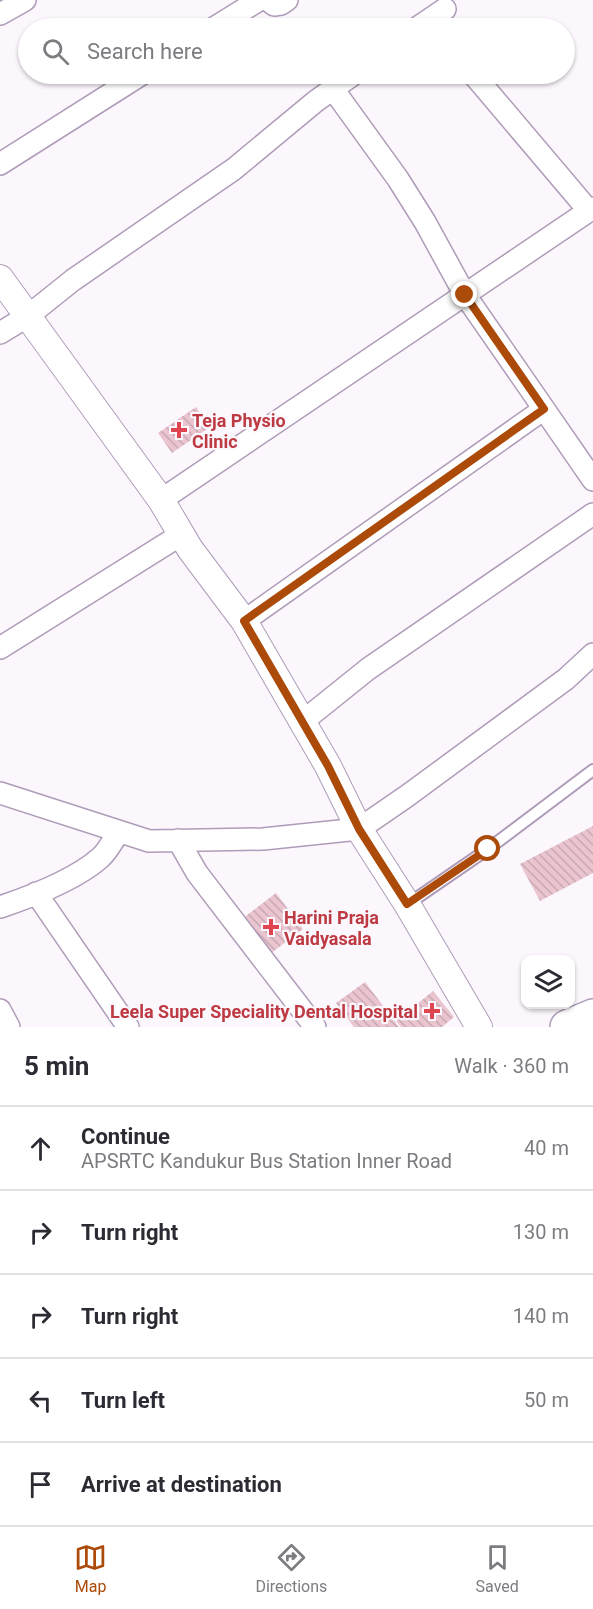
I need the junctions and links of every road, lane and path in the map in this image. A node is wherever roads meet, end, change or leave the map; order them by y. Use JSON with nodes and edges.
{"nodes":[{"id":1,"x":25,"y":0,"type":"edge"},
{"id":2,"x":259,"y":0,"type":"edge"},
{"id":3,"x":267,"y":0,"type":"edge"},
{"id":4,"x":287,"y":0,"type":"edge"},
{"id":5,"x":445,"y":9,"type":"dead end"},
{"id":6,"x":0,"y":14,"type":"edge"},
{"id":7,"x":230,"y":18,"type":"edge"},
{"id":8,"x":432,"y":18,"type":"edge"},
{"id":9,"x":126,"y":84,"type":"edge"},
{"id":10,"x":340,"y":84,"type":"edge"},
{"id":11,"x":482,"y":84,"type":"edge"},
{"id":12,"x":333,"y":89,"type":"junction"},
{"id":13,"x":0,"y":164,"type":"edge"},
{"id":14,"x":591,"y":210,"type":"edge"},
{"id":15,"x":0,"y":278,"type":"edge"},
{"id":16,"x":465,"y":295,"type":"junction"},
{"id":17,"x":28,"y":316,"type":"junction"},
{"id":18,"x":0,"y":333,"type":"edge"},
{"id":19,"x":544,"y":409,"type":"junction"},
{"id":20,"x":593,"y":480,"type":"edge"},
{"id":21,"x":161,"y":500,"type":"junction"},
{"id":22,"x":593,"y":514,"type":"edge"},
{"id":23,"x":182,"y":534,"type":"junction"},
{"id":24,"x":244,"y":621,"type":"junction"},
{"id":25,"x":0,"y":648,"type":"edge"},
{"id":26,"x":593,"y":654,"type":"edge"},
{"id":27,"x":302,"y":722,"type":"junction"},
{"id":28,"x":593,"y":770,"type":"edge"},
{"id":29,"x":0,"y":793,"type":"edge"},
{"id":30,"x":359,"y":829,"type":"junction"},
{"id":31,"x":119,"y":832,"type":"junction"},
{"id":32,"x":178,"y":840,"type":"junction"},
{"id":33,"x":36,"y":893,"type":"junction"},
{"id":34,"x":407,"y":904,"type":"junction"},
{"id":35,"x":0,"y":907,"type":"edge"},
{"id":36,"x":0,"y":1010,"type":"edge"},
{"id":37,"x":593,"y":1016,"type":"edge"},
{"id":38,"x":9,"y":1027,"type":"edge"},
{"id":39,"x":128,"y":1027,"type":"edge"},
{"id":40,"x":315,"y":1027,"type":"edge"},
{"id":41,"x":479,"y":1027,"type":"edge"},
{"id":42,"x":567,"y":1027,"type":"edge"}],
"edges":[{"from":1,"to":6,"type":"street"},
{"from":2,"to":7,"type":"street"},
{"from":3,"to":4,"type":"street"},
{"from":5,"to":8,"type":"street"},
{"from":9,"to":13,"type":"street"},
{"from":10,"to":12,"type":"street"},
{"from":11,"to":14,"type":"street"},
{"from":12,"to":16,"type":"street"},
{"from":12,"to":17,"type":"street"},
{"from":14,"to":16,"type":"street"},
{"from":15,"to":17,"type":"street"},
{"from":16,"to":19,"type":"street"},
{"from":16,"to":21,"type":"street"},
{"from":17,"to":18,"type":"street"},
{"from":17,"to":21,"type":"street"},
{"from":19,"to":20,"type":"street"},
{"from":19,"to":24,"type":"street"},
{"from":21,"to":23,"type":"street"},
{"from":22,"to":27,"type":"street"},
{"from":23,"to":24,"type":"street"},
{"from":23,"to":25,"type":"street"},
{"from":24,"to":27,"type":"street"},
{"from":26,"to":30,"type":"street"},
{"from":27,"to":30,"type":"street"},
{"from":28,"to":34,"type":"lane"},
{"from":29,"to":31,"type":"street"},
{"from":30,"to":32,"type":"street"},
{"from":30,"to":34,"type":"street"},
{"from":31,"to":32,"type":"street"},
{"from":31,"to":33,"type":"street"},
{"from":32,"to":40,"type":"street"},
{"from":33,"to":35,"type":"street"},
{"from":33,"to":39,"type":"street"},
{"from":34,"to":41,"type":"street"},
{"from":36,"to":38,"type":"street"},
{"from":37,"to":42,"type":"main road"}]}
